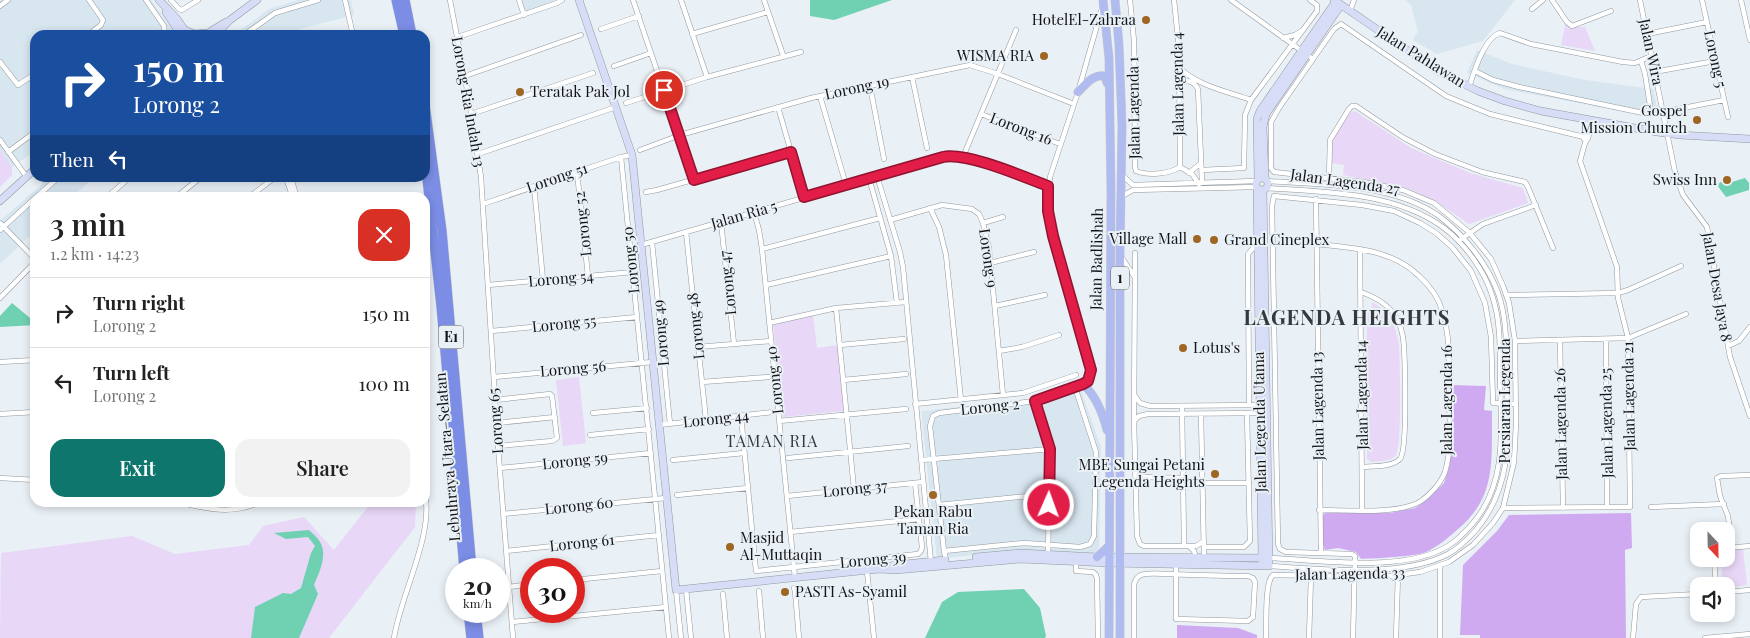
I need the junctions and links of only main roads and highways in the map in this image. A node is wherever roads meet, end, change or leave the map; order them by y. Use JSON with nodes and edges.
{"nodes":[{"id":1,"x":396,"y":0,"type":"edge"},
{"id":2,"x":404,"y":0,"type":"edge"},
{"id":3,"x":1114,"y":0,"type":"edge"},
{"id":4,"x":1104,"y":2,"type":"edge"},
{"id":5,"x":403,"y":30,"type":"edge"},
{"id":6,"x":411,"y":30,"type":"edge"},
{"id":7,"x":1079,"y":89,"type":"road end"},
{"id":8,"x":1110,"y":102,"type":"junction"},
{"id":9,"x":430,"y":142,"type":"edge"},
{"id":10,"x":430,"y":206,"type":"edge"},
{"id":11,"x":1083,"y":384,"type":"road end"},
{"id":12,"x":1109,"y":440,"type":"junction"},
{"id":13,"x":1109,"y":546,"type":"junction"},
{"id":14,"x":1097,"y":557,"type":"road end"},
{"id":15,"x":463,"y":558,"type":"edge"},
{"id":16,"x":471,"y":558,"type":"edge"},
{"id":17,"x":469,"y":623,"type":"edge"},
{"id":18,"x":477,"y":623,"type":"edge"},
{"id":19,"x":470,"y":638,"type":"edge"},
{"id":20,"x":479,"y":638,"type":"edge"},
{"id":21,"x":1109,"y":638,"type":"edge"},
{"id":22,"x":1120,"y":638,"type":"edge"}],
"edges":[{"from":1,"to":5,"type":"highway"},
{"from":2,"to":6,"type":"highway"},
{"from":3,"to":22,"type":"main road","name":"Jalan Badlishah","number":"1"},
{"from":4,"to":8,"type":"main road","name":"Jalan Badlishah","number":"1"},
{"from":7,"to":8,"type":"main road"},
{"from":8,"to":12,"type":"main road","name":"Jalan Badlishah","number":"1"},
{"from":9,"to":16,"type":"highway","name":"Lebuhraya Utara–Selatan","number":"E1"},
{"from":10,"to":15,"type":"highway","name":"Lebuhraya Utara–Selatan","number":"E1"},
{"from":11,"to":12,"type":"main road"},
{"from":12,"to":13,"type":"main road","name":"Jalan Badlishah","number":"1"},
{"from":13,"to":14,"type":"main road"},
{"from":13,"to":21,"type":"main road","name":"Jalan Badlishah","number":"1"},
{"from":17,"to":19,"type":"highway"},
{"from":18,"to":20,"type":"highway"}]}
